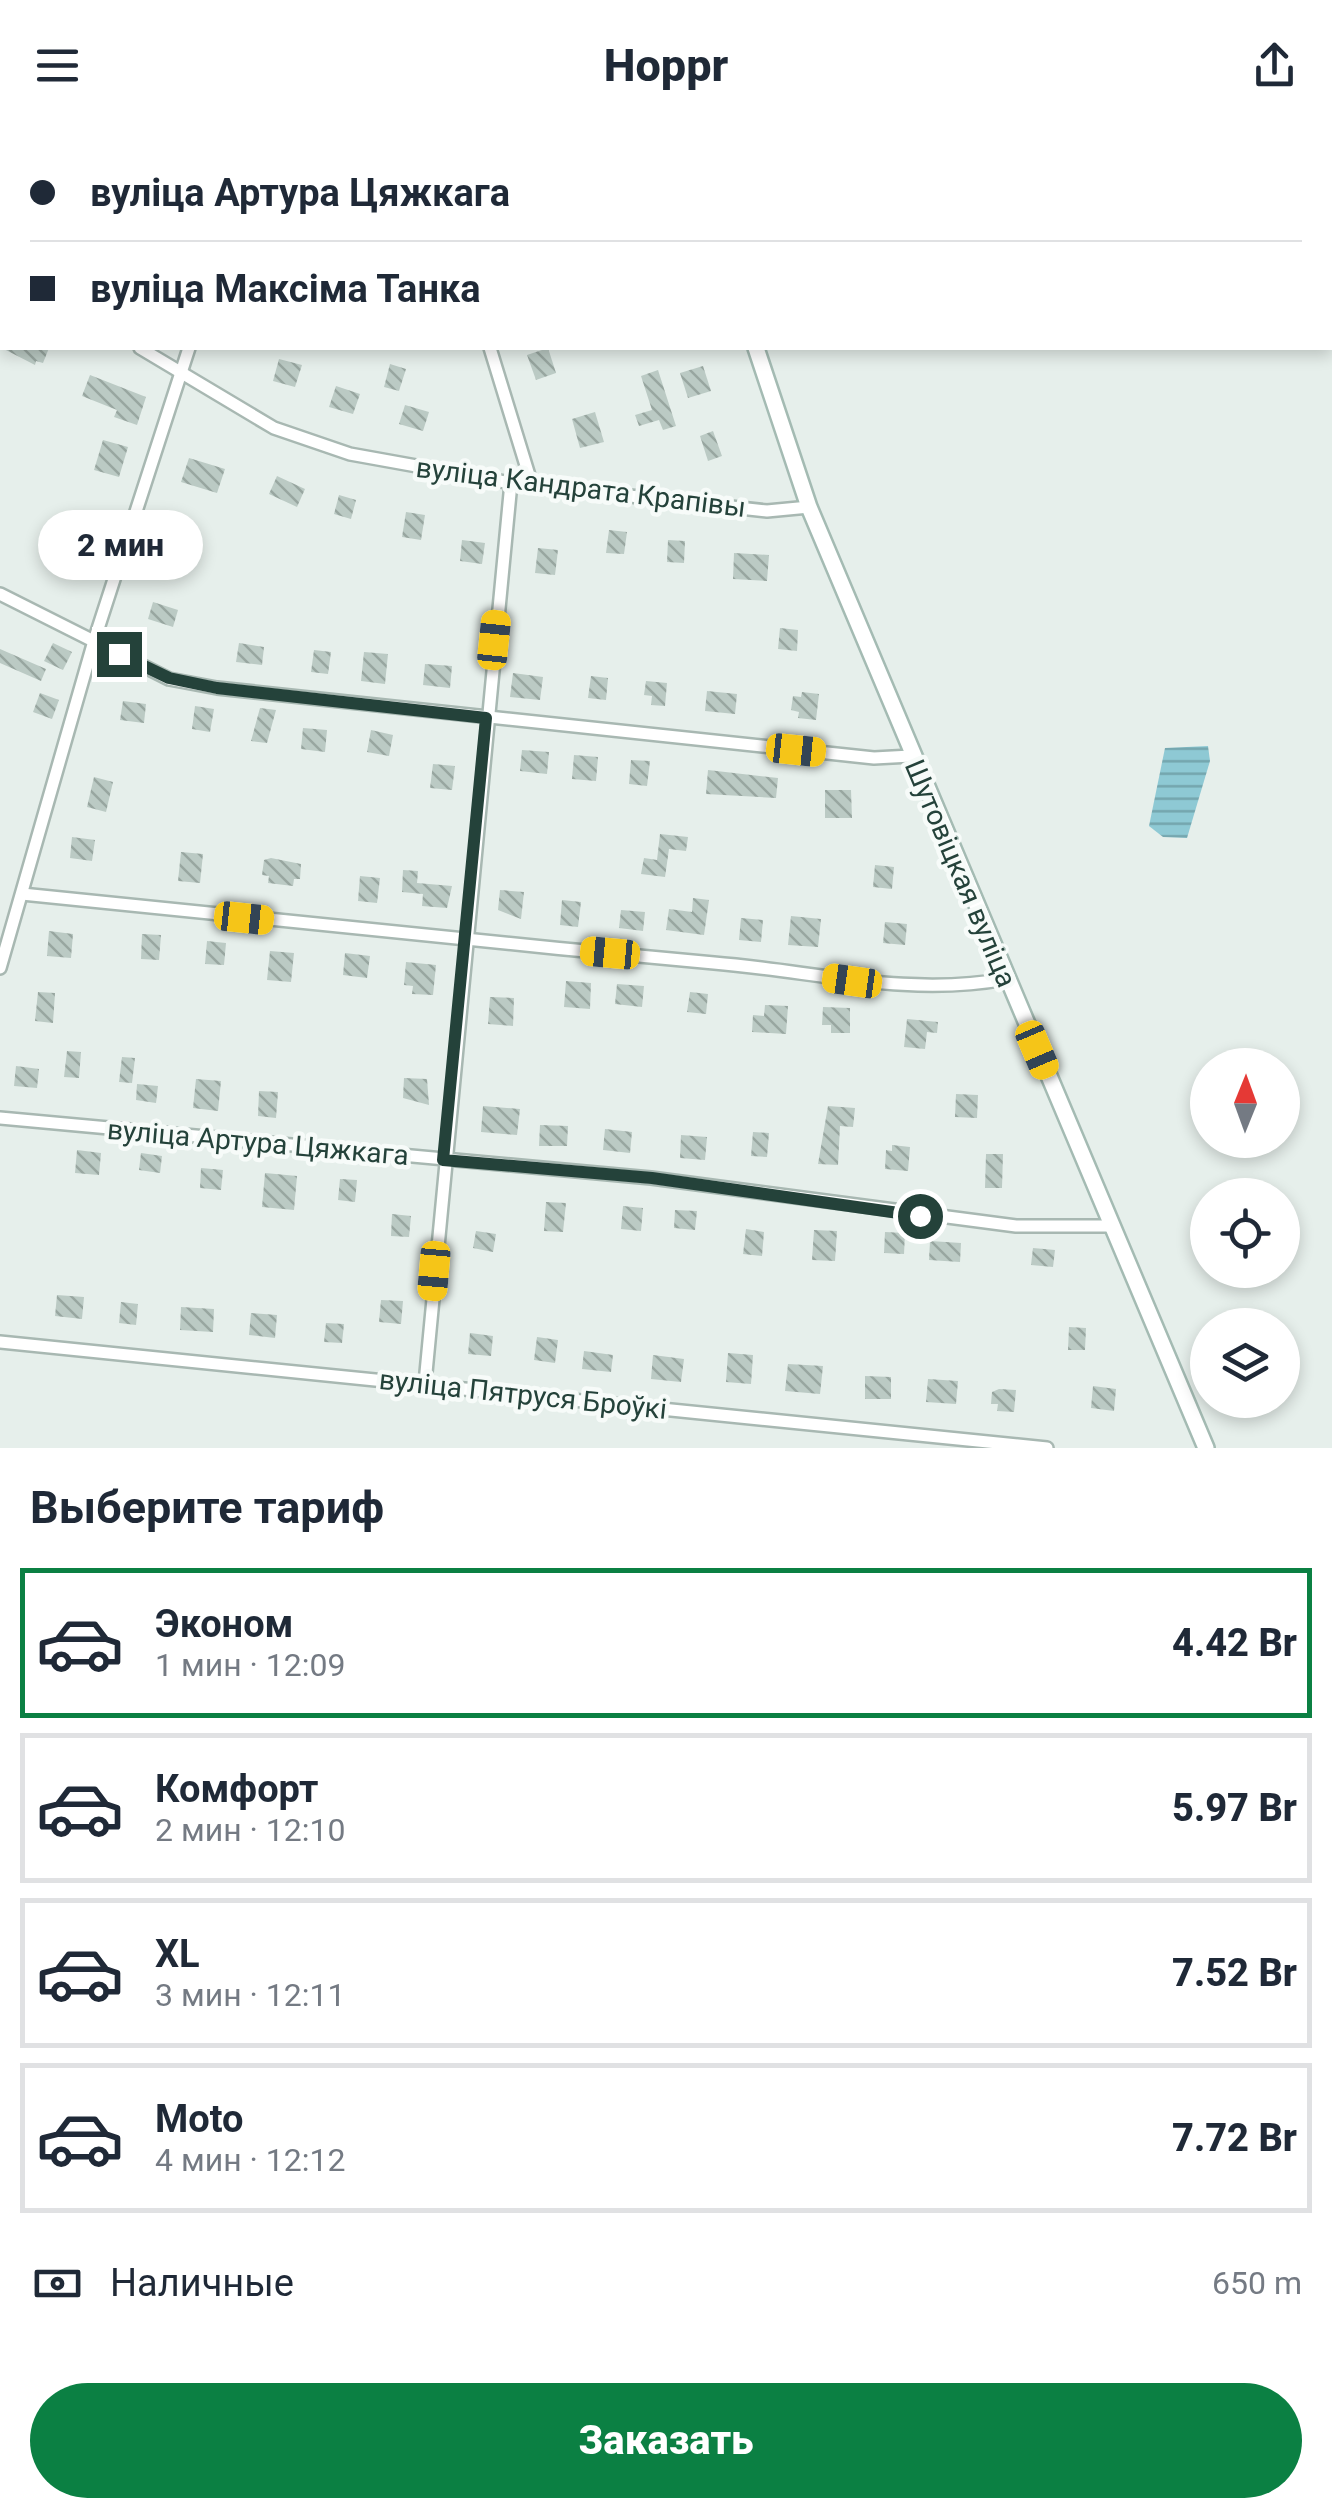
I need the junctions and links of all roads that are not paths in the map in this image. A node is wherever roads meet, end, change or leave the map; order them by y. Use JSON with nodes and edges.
{"nodes":[{"id":1,"x":143,"y":350,"type":"edge"},
{"id":2,"x":187,"y":350,"type":"edge"},
{"id":3,"x":491,"y":350,"type":"edge"},
{"id":4,"x":757,"y":350,"type":"edge"},
{"id":5,"x":181,"y":373,"type":"junction"},
{"id":6,"x":511,"y":484,"type":"junction"},
{"id":7,"x":532,"y":485,"type":"junction"},
{"id":8,"x":808,"y":506,"type":"junction"},
{"id":9,"x":0,"y":594,"type":"edge"},
{"id":10,"x":94,"y":641,"type":"junction"},
{"id":11,"x":486,"y":718,"type":"junction"},
{"id":12,"x":911,"y":756,"type":"junction"},
{"id":13,"x":22,"y":894,"type":"junction"},
{"id":14,"x":466,"y":940,"type":"junction"},
{"id":15,"x":0,"y":968,"type":"edge"},
{"id":16,"x":1006,"y":979,"type":"junction"},
{"id":17,"x":0,"y":1118,"type":"edge"},
{"id":18,"x":443,"y":1160,"type":"junction"},
{"id":19,"x":1113,"y":1226,"type":"junction"},
{"id":20,"x":0,"y":1342,"type":"edge"},
{"id":21,"x":425,"y":1383,"type":"junction"},
{"id":22,"x":1047,"y":1448,"type":"edge"},
{"id":23,"x":1204,"y":1448,"type":"edge"}],
"edges":[{"from":1,"to":5,"type":"street","name":"вуліца Кандрата Крапівы"},
{"from":2,"to":5,"type":"street"},
{"from":3,"to":7,"type":"street"},
{"from":4,"to":8,"type":"main road","name":"Шутовіцкая вуліца"},
{"from":5,"to":6,"type":"street","name":"вуліца Кандрата Крапівы"},
{"from":5,"to":10,"type":"street"},
{"from":6,"to":7,"type":"street","name":"вуліца Кандрата Крапівы"},
{"from":6,"to":11,"type":"street"},
{"from":7,"to":8,"type":"street","name":"вуліца Кандрата Крапівы"},
{"from":8,"to":12,"type":"main road","name":"Шутовіцкая вуліца"},
{"from":9,"to":10,"type":"street"},
{"from":10,"to":11,"type":"street"},
{"from":10,"to":13,"type":"street"},
{"from":11,"to":12,"type":"street"},
{"from":11,"to":14,"type":"street"},
{"from":12,"to":16,"type":"main road","name":"Шутовіцкая вуліца"},
{"from":13,"to":14,"type":"street"},
{"from":13,"to":15,"type":"street"},
{"from":14,"to":16,"type":"street"},
{"from":14,"to":18,"type":"street"},
{"from":16,"to":19,"type":"main road","name":"Шутовіцкая вуліца"},
{"from":17,"to":18,"type":"street","name":"вуліца Артура Цяжкага"},
{"from":18,"to":19,"type":"street","name":"вуліца Артура Цяжкага"},
{"from":18,"to":21,"type":"street"},
{"from":19,"to":23,"type":"main road","name":"Шутовіцкая вуліца"},
{"from":20,"to":21,"type":"street","name":"вуліца Пятруся Броўкі"},
{"from":21,"to":22,"type":"street","name":"вуліца Пятруся Броўкі"}]}
